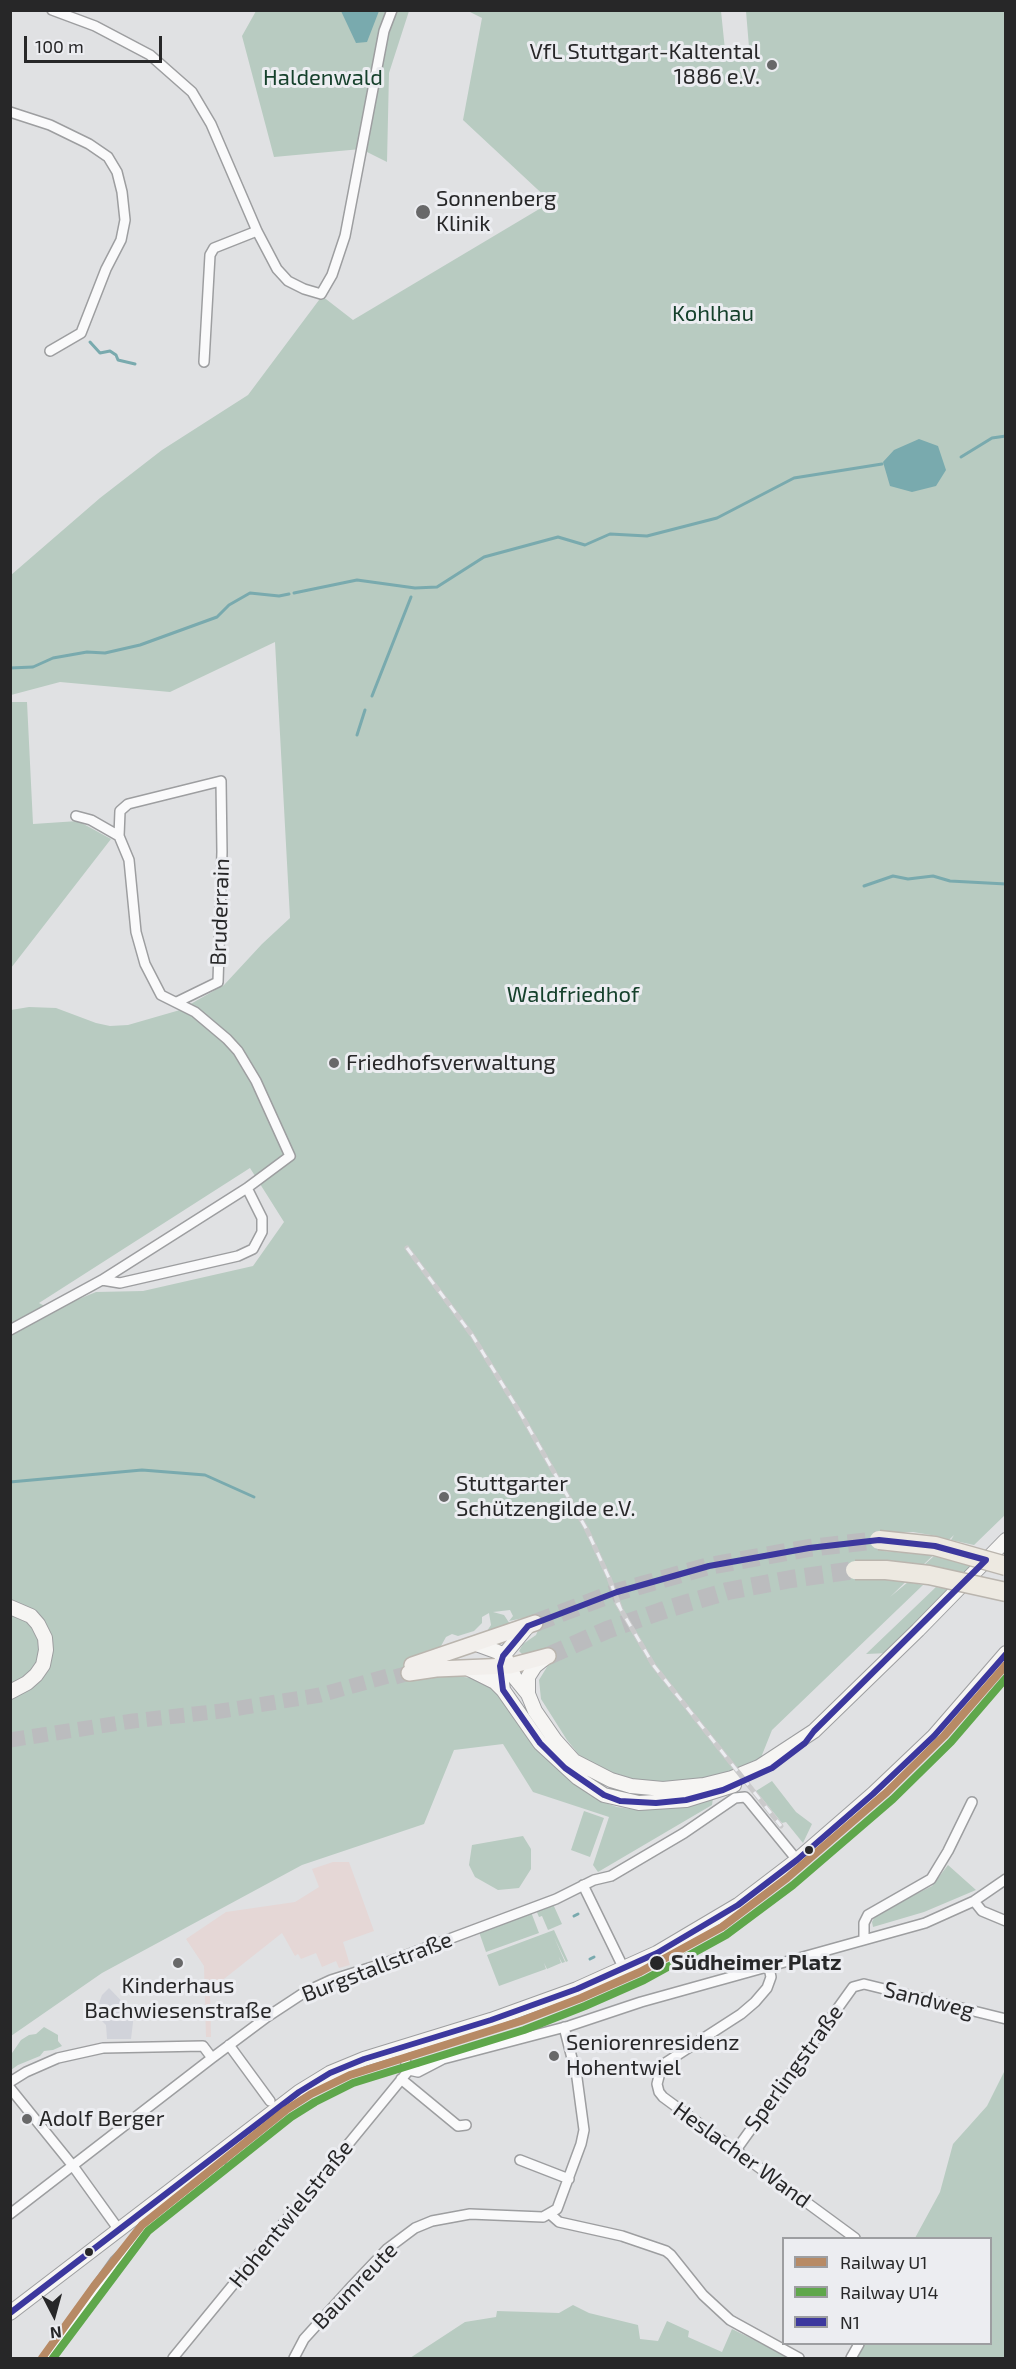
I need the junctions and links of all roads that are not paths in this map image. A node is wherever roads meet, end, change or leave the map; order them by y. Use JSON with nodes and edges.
{"nodes":[{"id":1,"x":52,"y":10,"type":"edge"},
{"id":2,"x":392,"y":10,"type":"edge"},
{"id":3,"x":10,"y":112,"type":"edge"},
{"id":4,"x":257,"y":231,"type":"junction"},
{"id":5,"x":51,"y":351,"type":"dead end"},
{"id":6,"x":204,"y":362,"type":"dead end"},
{"id":7,"x":76,"y":816,"type":"dead end"},
{"id":8,"x":119,"y":836,"type":"junction"},
{"id":9,"x":177,"y":1002,"type":"junction"},
{"id":10,"x":247,"y":1188,"type":"junction"},
{"id":11,"x":102,"y":1280,"type":"junction"},
{"id":12,"x":10,"y":1330,"type":"edge"},
{"id":13,"x":879,"y":1540,"type":"tunnel mouth"},
{"id":14,"x":1005,"y":1540,"type":"edge"},
{"id":15,"x":1005,"y":1566,"type":"edge"},
{"id":16,"x":855,"y":1570,"type":"tunnel mouth"},
{"id":17,"x":1005,"y":1592,"type":"edge"},
{"id":18,"x":10,"y":1607,"type":"edge"},
{"id":19,"x":531,"y":1625,"type":"joint"},
{"id":20,"x":476,"y":1644,"type":"junction"},
{"id":21,"x":1005,"y":1653,"type":"edge"},
{"id":22,"x":546,"y":1657,"type":"joint"},
{"id":23,"x":504,"y":1663,"type":"junction"},
{"id":24,"x":467,"y":1668,"type":"junction"},
{"id":25,"x":503,"y":1690,"type":"junction"},
{"id":26,"x":10,"y":1692,"type":"edge"},
{"id":27,"x":528,"y":1694,"type":"junction"},
{"id":28,"x":814,"y":1731,"type":"junction"},
{"id":29,"x":972,"y":1802,"type":"dead end"},
{"id":30,"x":797,"y":1860,"type":"junction"},
{"id":31,"x":1005,"y":1879,"type":"edge"},
{"id":32,"x":583,"y":1886,"type":"junction"},
{"id":33,"x":974,"y":1901,"type":"junction"},
{"id":34,"x":1005,"y":1921,"type":"edge"},
{"id":35,"x":864,"y":1939,"type":"junction"},
{"id":36,"x":769,"y":1968,"type":"junction"},
{"id":37,"x":624,"y":1969,"type":"junction"},
{"id":38,"x":853,"y":1987,"type":"joint"},
{"id":39,"x":1005,"y":2019,"type":"edge"},
{"id":40,"x":564,"y":2027,"type":"junction"},
{"id":41,"x":229,"y":2046,"type":"junction"},
{"id":42,"x":400,"y":2048,"type":"junction"},
{"id":43,"x":212,"y":2058,"type":"junction"},
{"id":44,"x":409,"y":2070,"type":"junction"},
{"id":45,"x":402,"y":2079,"type":"junction"},
{"id":46,"x":10,"y":2082,"type":"edge"},
{"id":47,"x":10,"y":2088,"type":"edge"},
{"id":48,"x":270,"y":2101,"type":"dead end"},
{"id":49,"x":466,"y":2125,"type":"dead end"},
{"id":50,"x":226,"y":2148,"type":"junction"},
{"id":51,"x":736,"y":2150,"type":"junction"},
{"id":52,"x":520,"y":2160,"type":"dead end"},
{"id":53,"x":73,"y":2166,"type":"junction"},
{"id":54,"x":569,"y":2179,"type":"junction"},
{"id":55,"x":10,"y":2214,"type":"edge"},
{"id":56,"x":550,"y":2214,"type":"junction"},
{"id":57,"x":119,"y":2230,"type":"junction"},
{"id":58,"x":854,"y":2237,"type":"edge"},
{"id":59,"x":10,"y":2313,"type":"edge"},
{"id":60,"x":46,"y":2358,"type":"edge"},
{"id":61,"x":173,"y":2358,"type":"edge"},
{"id":62,"x":294,"y":2358,"type":"edge"},
{"id":63,"x":799,"y":2358,"type":"edge"}],
"edges":[{"from":1,"to":4,"type":"street"},
{"from":2,"to":4,"type":"street"},
{"from":3,"to":5,"type":"street"},
{"from":4,"to":6,"type":"street"},
{"from":7,"to":8,"type":"street"},
{"from":8,"to":9,"type":"street","name":"Bruderrain"},
{"from":8,"to":9,"type":"street","name":"Bruderrain"},
{"from":9,"to":10,"type":"street"},
{"from":10,"to":11,"type":"street"},
{"from":10,"to":11,"type":"street"},
{"from":11,"to":12,"type":"street"},
{"from":13,"to":15,"type":"highway","bridge":true},
{"from":14,"to":28,"type":"main road"},
{"from":16,"to":17,"type":"highway","bridge":true},
{"from":18,"to":26,"type":"main road"},
{"from":19,"to":20,"type":"main road"},
{"from":19,"to":23,"type":"main road"},
{"from":20,"to":23,"type":"main road"},
{"from":20,"to":24,"type":"main road"},
{"from":21,"to":30,"type":"main road"},
{"from":22,"to":23,"type":"main road"},
{"from":22,"to":27,"type":"main road"},
{"from":23,"to":24,"type":"main road"},
{"from":23,"to":25,"type":"main road"},
{"from":23,"to":27,"type":"main road"},
{"from":24,"to":25,"type":"main road"},
{"from":25,"to":28,"type":"main road"},
{"from":27,"to":28,"type":"main road"},
{"from":29,"to":35,"type":"street"},
{"from":30,"to":32,"type":"street","name":"Burgstallstraße"},
{"from":30,"to":37,"type":"main road"},
{"from":31,"to":33,"type":"street"},
{"from":32,"to":37,"type":"street"},
{"from":32,"to":41,"type":"street","name":"Burgstallstraße"},
{"from":33,"to":34,"type":"street"},
{"from":33,"to":35,"type":"street"},
{"from":35,"to":36,"type":"street"},
{"from":36,"to":40,"type":"street"},
{"from":36,"to":51,"type":"street","name":"Heslacher Wand"},
{"from":37,"to":42,"type":"main road"},
{"from":38,"to":39,"type":"street","name":"Sandweg"},
{"from":38,"to":51,"type":"street","name":"Sperlingstraße"},
{"from":40,"to":44,"type":"street"},
{"from":40,"to":54,"type":"street"},
{"from":41,"to":43,"type":"street","name":"Burgstallstraße"},
{"from":41,"to":48,"type":"street"},
{"from":42,"to":44,"type":"street"},
{"from":42,"to":50,"type":"main road"},
{"from":43,"to":46,"type":"street"},
{"from":43,"to":53,"type":"street","name":"Burgstallstraße"},
{"from":44,"to":45,"type":"street","name":"Hohentwielstraße"},
{"from":45,"to":49,"type":"street"},
{"from":45,"to":61,"type":"street","name":"Hohentwielstraße"},
{"from":47,"to":53,"type":"street"},
{"from":50,"to":57,"type":"main road"},
{"from":50,"to":60,"type":"street"},
{"from":51,"to":58,"type":"street","name":"Heslacher Wand"},
{"from":52,"to":54,"type":"street"},
{"from":53,"to":55,"type":"street","name":"Burgstallstraße"},
{"from":53,"to":57,"type":"street"},
{"from":54,"to":56,"type":"street"},
{"from":56,"to":62,"type":"street","name":"Baumreute"},
{"from":56,"to":63,"type":"street"},
{"from":57,"to":59,"type":"main road"}]}
